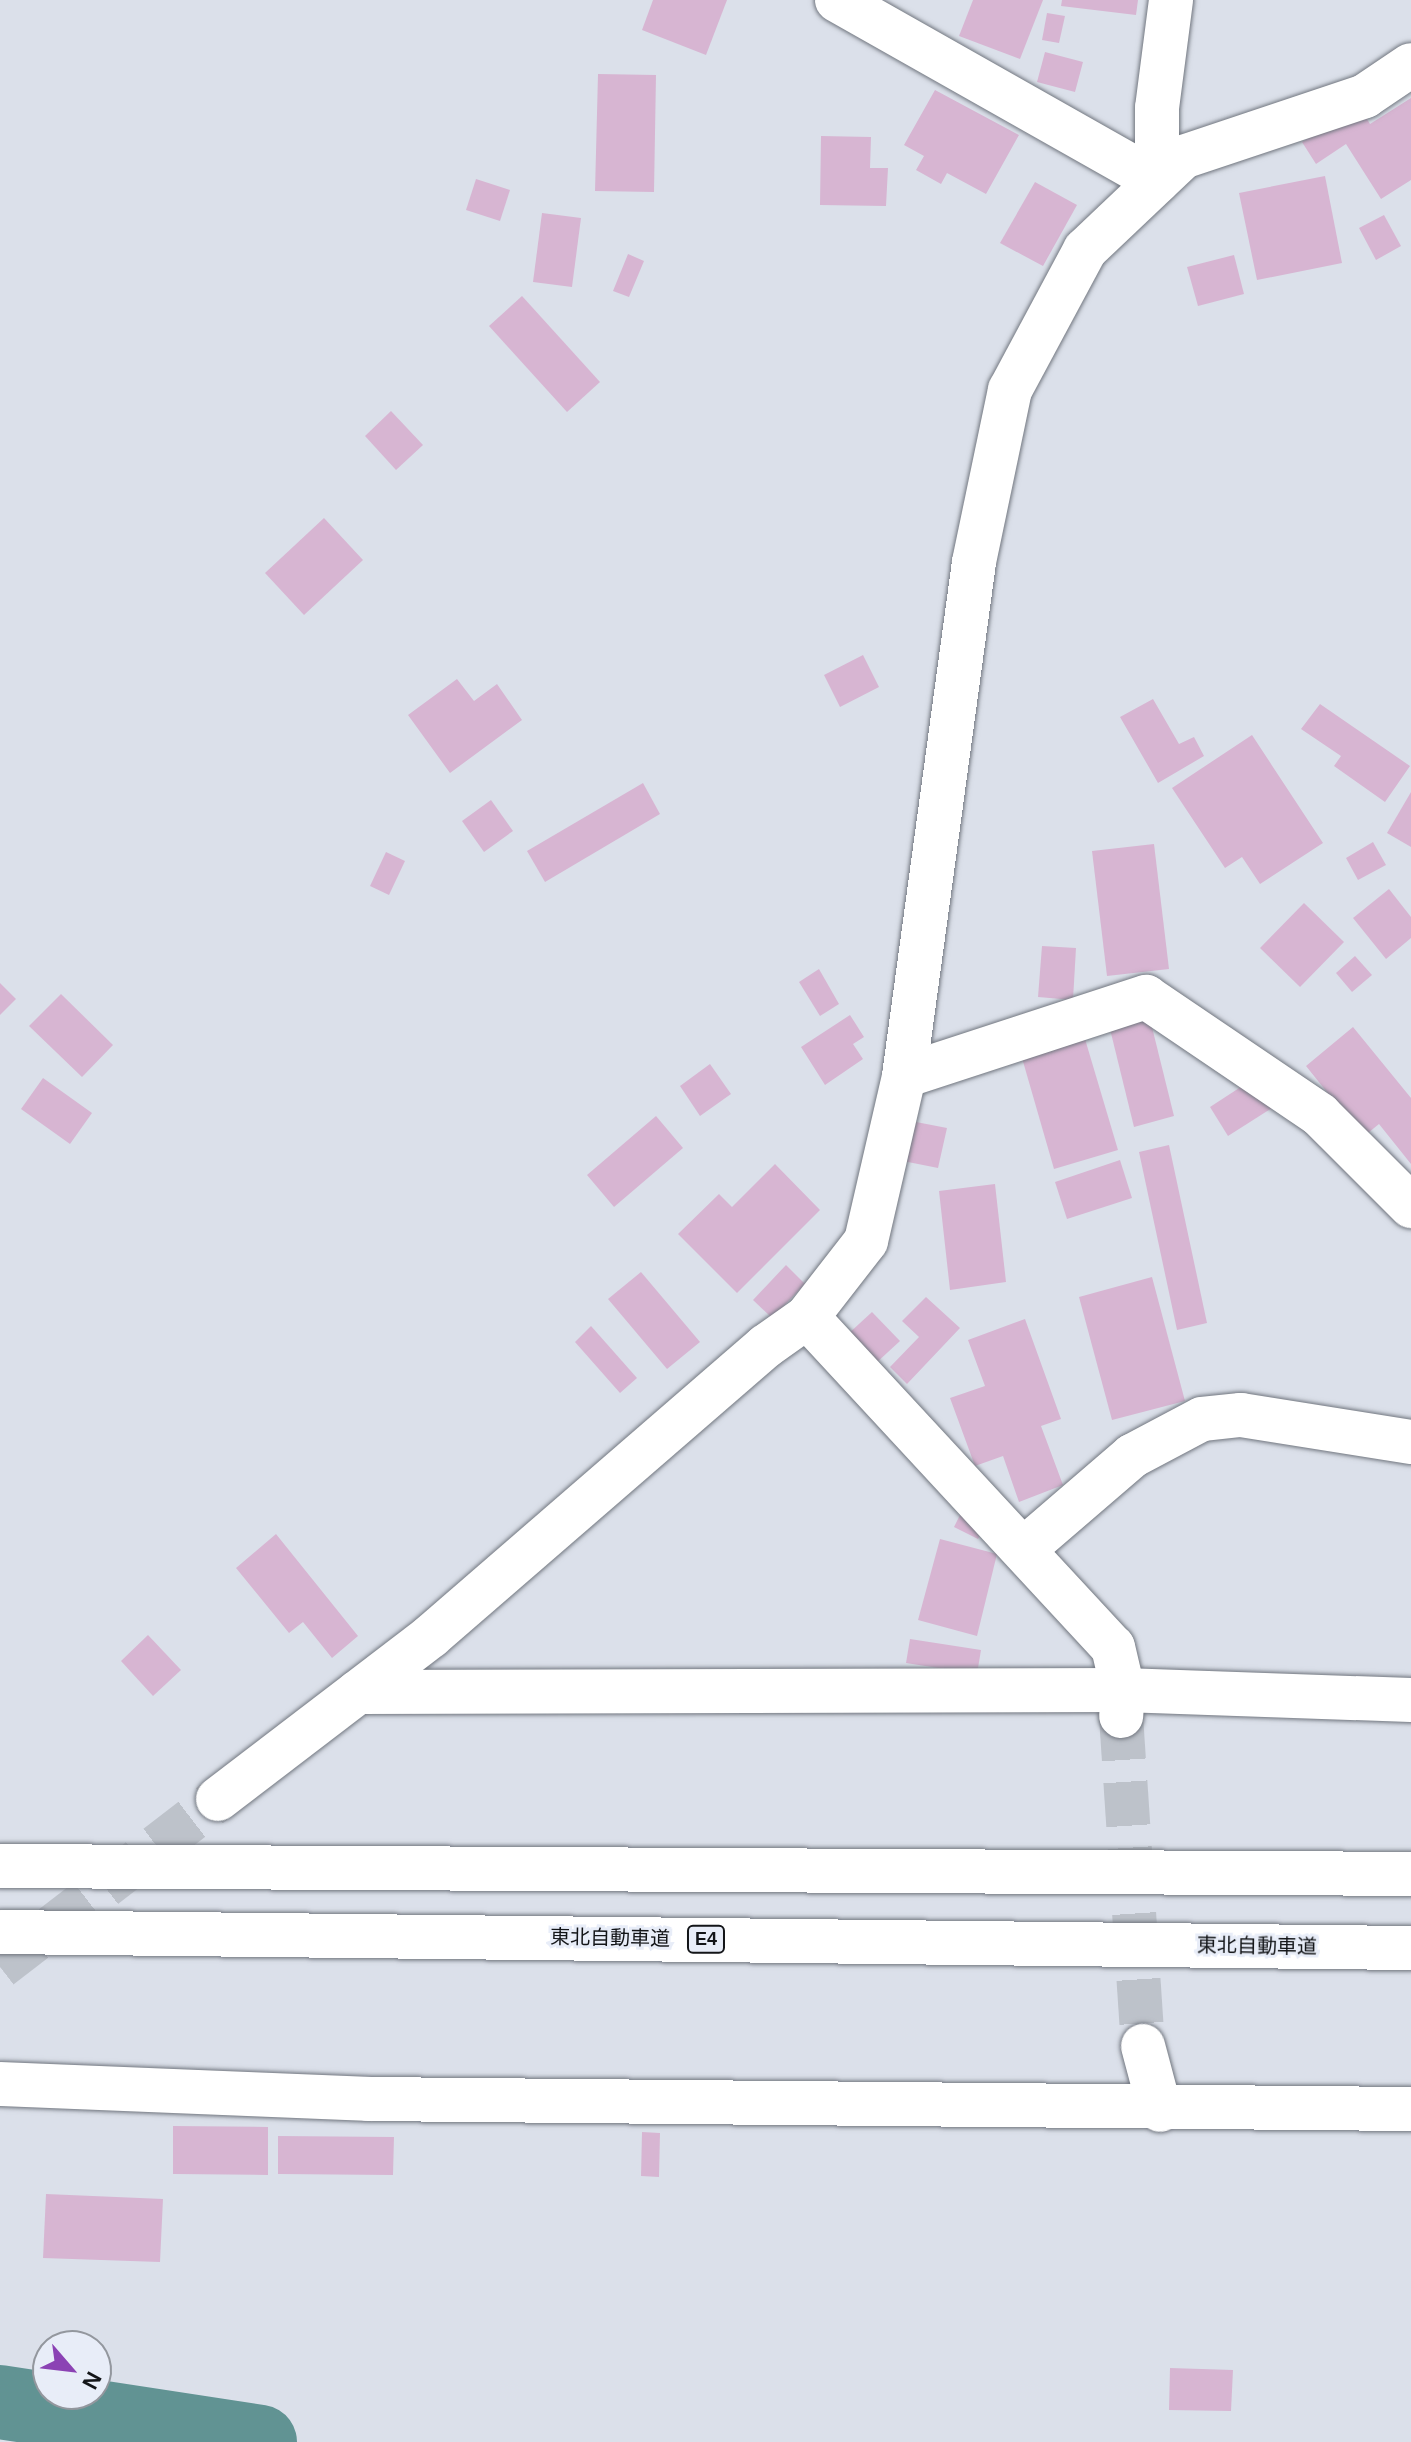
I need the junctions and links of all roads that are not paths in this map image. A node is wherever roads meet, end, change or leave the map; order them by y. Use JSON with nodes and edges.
{"nodes":[{"id":1,"x":837,"y":0,"type":"edge"},
{"id":2,"x":1171,"y":0,"type":"edge"},
{"id":3,"x":1411,"y":65,"type":"edge"},
{"id":4,"x":1157,"y":181,"type":"junction"},
{"id":5,"x":904,"y":1076,"type":"junction"},
{"id":6,"x":1411,"y":1206,"type":"edge"},
{"id":7,"x":807,"y":1317,"type":"junction"},
{"id":8,"x":1411,"y":1442,"type":"edge"},
{"id":9,"x":1024,"y":1549,"type":"junction"},
{"id":10,"x":358,"y":1692,"type":"junction"},
{"id":11,"x":1411,"y":1700,"type":"edge"},
{"id":12,"x":1122,"y":1703,"type":"junction"},
{"id":13,"x":218,"y":1799,"type":"tunnel mouth"},
{"id":14,"x":0,"y":1866,"type":"edge"},
{"id":15,"x":1411,"y":1874,"type":"edge"},
{"id":16,"x":0,"y":1932,"type":"edge"},
{"id":17,"x":1411,"y":1948,"type":"edge"},
{"id":18,"x":1143,"y":2046,"type":"tunnel mouth"},
{"id":19,"x":0,"y":2084,"type":"edge"},
{"id":20,"x":1411,"y":2109,"type":"edge"},
{"id":21,"x":1160,"y":2110,"type":"junction"}],
"edges":[{"from":1,"to":4,"type":"main road"},
{"from":2,"to":4,"type":"main road"},
{"from":3,"to":4,"type":"main road"},
{"from":4,"to":5,"type":"main road"},
{"from":5,"to":6,"type":"main road"},
{"from":5,"to":7,"type":"main road"},
{"from":7,"to":9,"type":"main road"},
{"from":7,"to":10,"type":"main road"},
{"from":8,"to":9,"type":"main road"},
{"from":9,"to":12,"type":"main road"},
{"from":10,"to":12,"type":"main road"},
{"from":10,"to":13,"type":"main road"},
{"from":11,"to":12,"type":"main road"},
{"from":14,"to":15,"type":"main road"},
{"from":16,"to":17,"type":"main road","name":"東北自動車道","number":"E4"},
{"from":18,"to":21,"type":"main road"},
{"from":19,"to":21,"type":"main road"},
{"from":20,"to":21,"type":"main road"}]}
